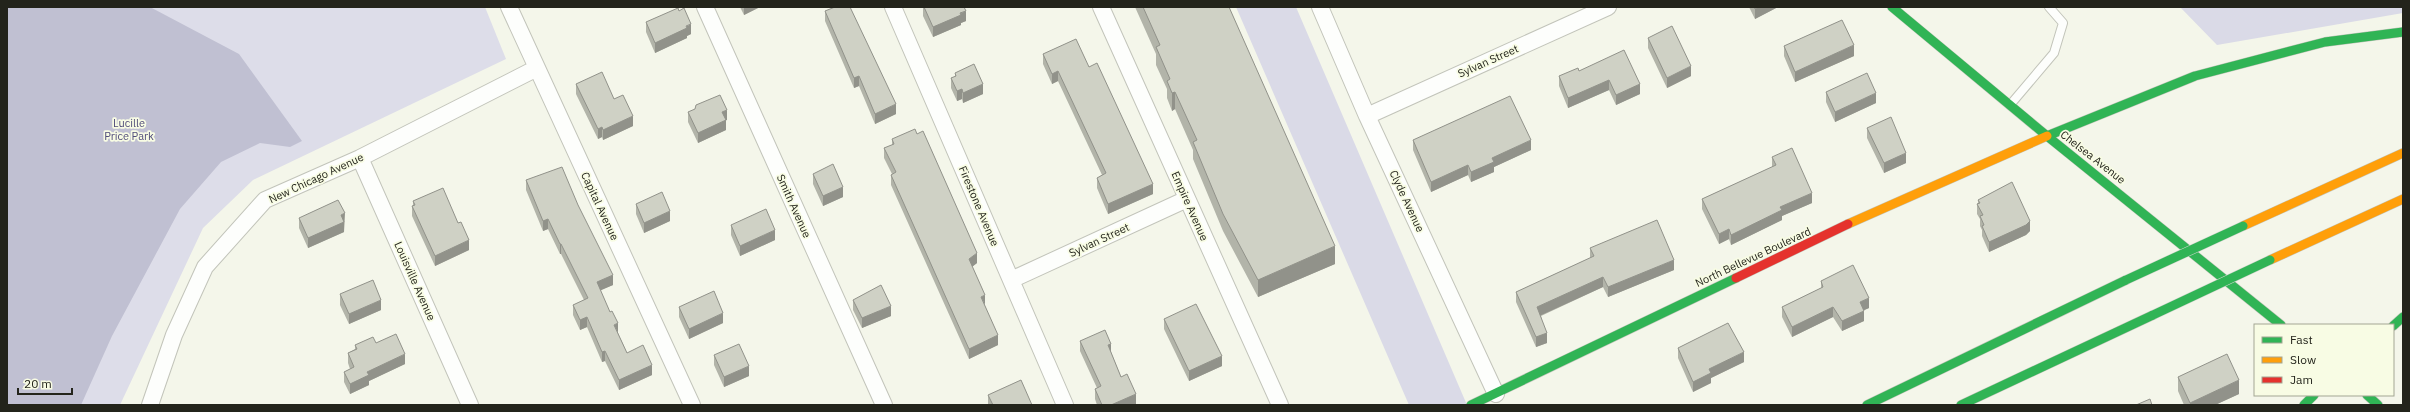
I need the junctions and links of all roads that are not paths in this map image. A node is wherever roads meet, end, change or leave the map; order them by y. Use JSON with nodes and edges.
{"nodes":[{"id":1,"x":509,"y":7,"type":"edge"},
{"id":2,"x":705,"y":7,"type":"edge"},
{"id":3,"x":893,"y":7,"type":"edge"},
{"id":4,"x":1100,"y":7,"type":"edge"},
{"id":5,"x":1320,"y":7,"type":"edge"},
{"id":6,"x":1608,"y":7,"type":"edge"},
{"id":7,"x":1892,"y":7,"type":"edge"},
{"id":8,"x":2048,"y":7,"type":"edge"},
{"id":9,"x":2403,"y":32,"type":"edge"},
{"id":10,"x":537,"y":68,"type":"junction"},
{"id":11,"x":2010,"y":105,"type":"junction"},
{"id":12,"x":1367,"y":116,"type":"junction"},
{"id":13,"x":2047,"y":136,"type":"junction"},
{"id":14,"x":2403,"y":152,"type":"edge"},
{"id":15,"x":360,"y":158,"type":"junction"},
{"id":16,"x":1187,"y":199,"type":"junction"},
{"id":17,"x":2403,"y":199,"type":"edge"},
{"id":18,"x":1011,"y":280,"type":"junction"},
{"id":19,"x":2403,"y":317,"type":"edge"},
{"id":20,"x":2280,"y":324,"type":"edge"},
{"id":21,"x":2394,"y":325,"type":"edge"},
{"id":22,"x":1496,"y":394,"type":"junction"},
{"id":23,"x":2313,"y":396,"type":"edge"},
{"id":24,"x":2368,"y":396,"type":"edge"},
{"id":25,"x":150,"y":405,"type":"edge"},
{"id":26,"x":470,"y":405,"type":"edge"},
{"id":27,"x":692,"y":405,"type":"edge"},
{"id":28,"x":884,"y":405,"type":"edge"},
{"id":29,"x":1065,"y":405,"type":"edge"},
{"id":30,"x":1280,"y":405,"type":"edge"},
{"id":31,"x":1471,"y":405,"type":"edge"},
{"id":32,"x":1867,"y":405,"type":"edge"},
{"id":33,"x":1961,"y":405,"type":"edge"},
{"id":34,"x":2304,"y":405,"type":"edge"},
{"id":35,"x":2378,"y":405,"type":"edge"}],
"edges":[{"from":1,"to":10,"type":"street","name":"Capital Avenue"},
{"from":2,"to":28,"type":"street","name":"Smith Avenue"},
{"from":3,"to":18,"type":"street","name":"Firestone Avenue"},
{"from":4,"to":16,"type":"street","name":"Empire Avenue"},
{"from":5,"to":12,"type":"street","name":"Clyde Avenue"},
{"from":6,"to":12,"type":"street","name":"Sylvan Street"},
{"from":7,"to":11,"type":"main road","name":"Chelsea Avenue"},
{"from":8,"to":11,"type":"lane"},
{"from":9,"to":13,"type":"main road","name":"North Bellevue Boulevard"},
{"from":10,"to":15,"type":"street","name":"New Chicago Avenue"},
{"from":10,"to":27,"type":"street","name":"Capital Avenue"},
{"from":11,"to":13,"type":"main road","name":"Chelsea Avenue"},
{"from":12,"to":22,"type":"street","name":"Clyde Avenue"},
{"from":13,"to":20,"type":"main road","name":"Chelsea Avenue"},
{"from":13,"to":22,"type":"main road","name":"North Bellevue Boulevard"},
{"from":14,"to":32,"type":"main road","bridge":true},
{"from":15,"to":25,"type":"street","name":"New Chicago Avenue"},
{"from":15,"to":26,"type":"street","name":"Louisville Avenue"},
{"from":16,"to":18,"type":"street","name":"Sylvan Street"},
{"from":16,"to":30,"type":"street","name":"Empire Avenue"},
{"from":17,"to":33,"type":"main road","bridge":true},
{"from":18,"to":29,"type":"street","name":"Firestone Avenue"},
{"from":19,"to":21,"type":"main road"},
{"from":22,"to":31,"type":"main road","name":"North Bellevue Boulevard"},
{"from":23,"to":34,"type":"main road"},
{"from":24,"to":35,"type":"main road"}]}
